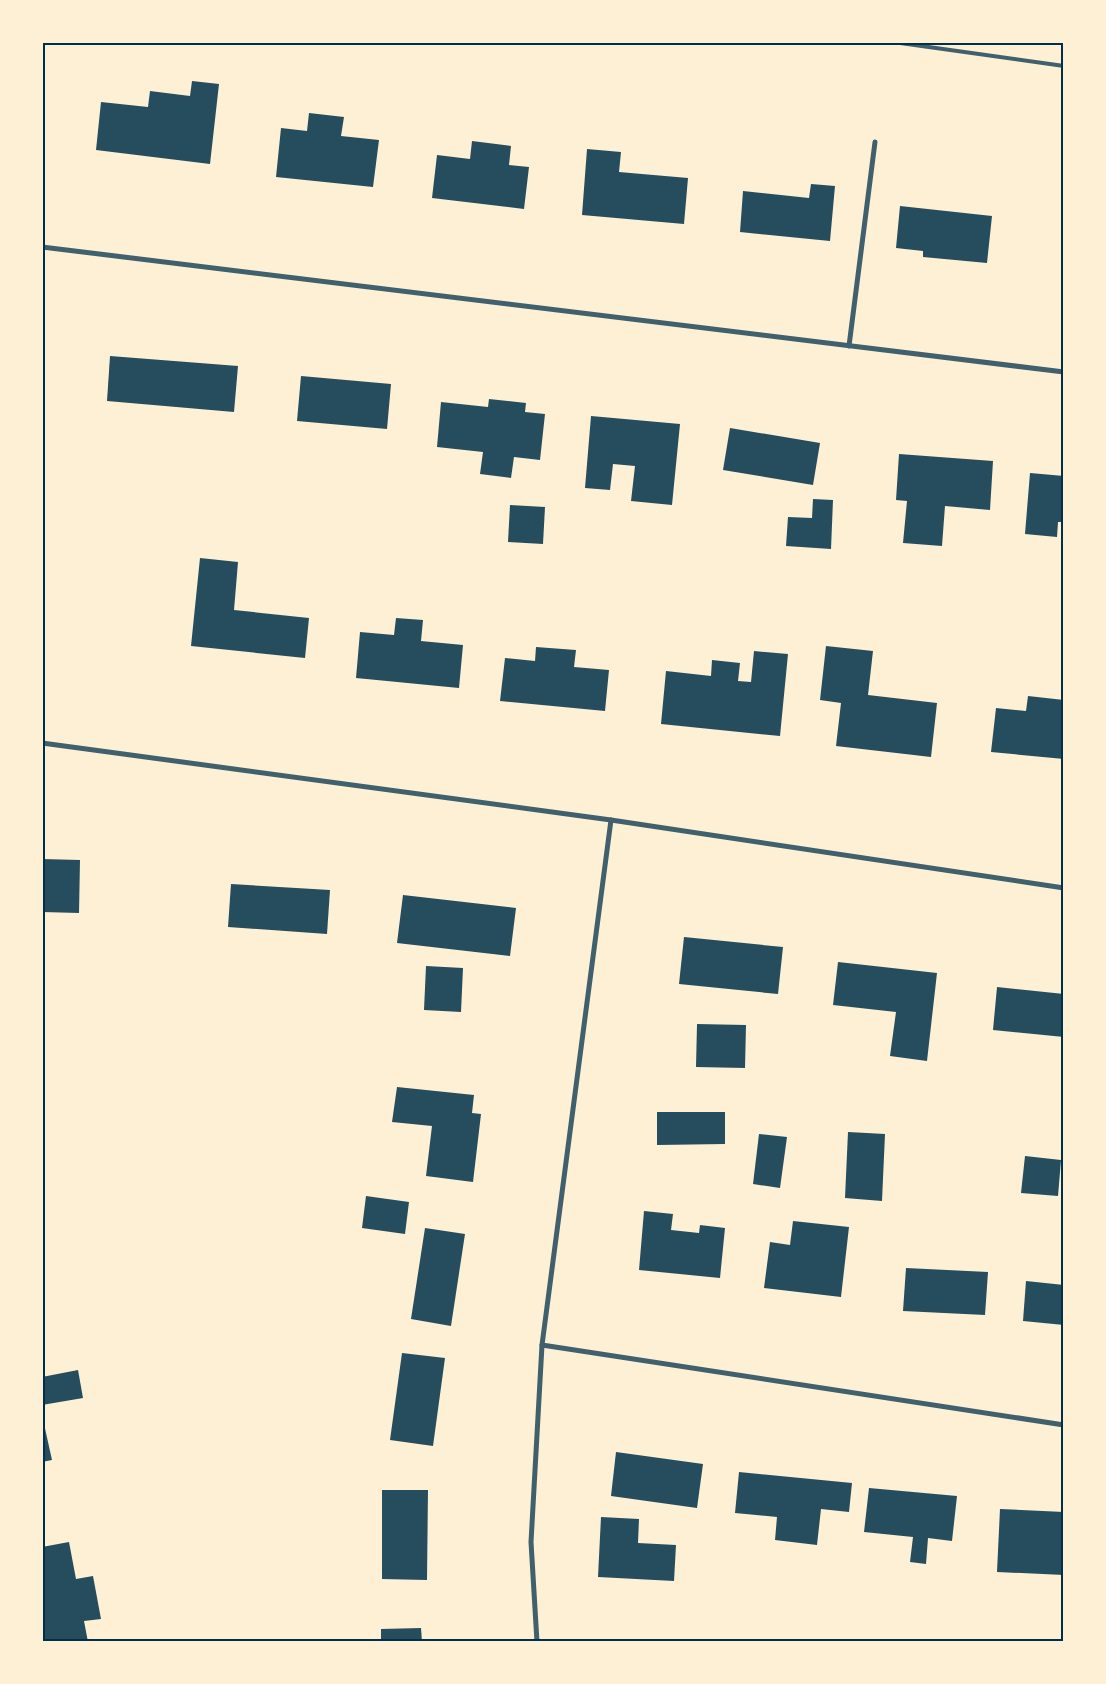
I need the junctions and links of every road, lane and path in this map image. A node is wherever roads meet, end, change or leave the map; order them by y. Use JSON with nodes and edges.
{"nodes":[{"id":1,"x":893,"y":42,"type":"edge"},
{"id":2,"x":1064,"y":66,"type":"edge"},
{"id":3,"x":875,"y":142,"type":"dead end"},
{"id":4,"x":42,"y":247,"type":"edge"},
{"id":5,"x":849,"y":346,"type":"junction"},
{"id":6,"x":1064,"y":372,"type":"edge"},
{"id":7,"x":42,"y":743,"type":"edge"},
{"id":8,"x":611,"y":820,"type":"junction"},
{"id":9,"x":1064,"y":888,"type":"edge"},
{"id":10,"x":542,"y":1345,"type":"junction"},
{"id":11,"x":1064,"y":1425,"type":"edge"},
{"id":12,"x":537,"y":1642,"type":"edge"}],
"edges":[{"from":1,"to":2,"type":"lane"},
{"from":3,"to":5,"type":"street"},
{"from":4,"to":5,"type":"street"},
{"from":5,"to":6,"type":"street"},
{"from":7,"to":8,"type":"street"},
{"from":8,"to":9,"type":"street"},
{"from":8,"to":10,"type":"street"},
{"from":10,"to":11,"type":"street"},
{"from":10,"to":12,"type":"street"}]}
